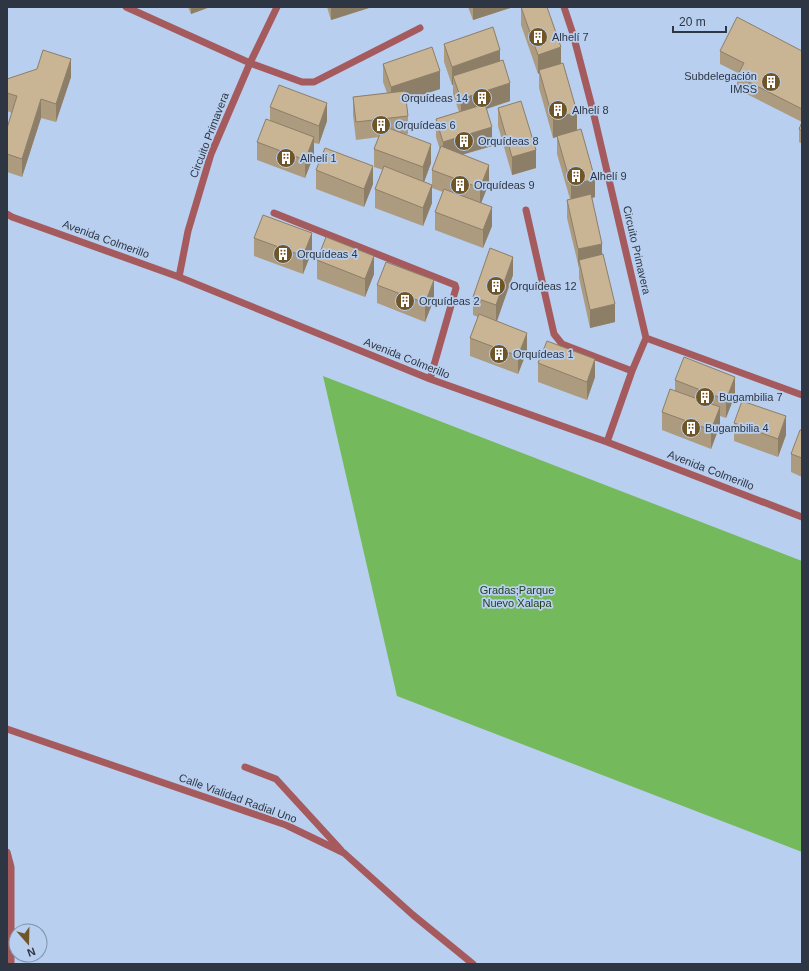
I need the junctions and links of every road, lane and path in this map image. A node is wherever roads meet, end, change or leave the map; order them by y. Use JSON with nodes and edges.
{"nodes":[{"id":1,"x":126,"y":7,"type":"edge"},
{"id":2,"x":277,"y":7,"type":"edge"},
{"id":3,"x":564,"y":7,"type":"edge"},
{"id":4,"x":420,"y":28,"type":"dead end"},
{"id":5,"x":250,"y":63,"type":"junction"},
{"id":6,"x":526,"y":210,"type":"dead end"},
{"id":7,"x":274,"y":213,"type":"dead end"},
{"id":8,"x":7,"y":214,"type":"edge"},
{"id":9,"x":179,"y":277,"type":"junction"},
{"id":10,"x":646,"y":338,"type":"junction"},
{"id":11,"x":632,"y":371,"type":"junction"},
{"id":12,"x":430,"y":379,"type":"junction"},
{"id":13,"x":802,"y":395,"type":"edge"},
{"id":14,"x":607,"y":442,"type":"junction"},
{"id":15,"x":802,"y":517,"type":"edge"},
{"id":16,"x":7,"y":729,"type":"edge"},
{"id":17,"x":245,"y":767,"type":"dead end"},
{"id":18,"x":7,"y":852,"type":"edge"},
{"id":19,"x":344,"y":853,"type":"junction"},
{"id":20,"x":11,"y":964,"type":"edge"},
{"id":21,"x":473,"y":964,"type":"edge"}],
"edges":[{"from":1,"to":5,"type":"street"},
{"from":2,"to":5,"type":"street","name":"Circuito Primavera"},
{"from":3,"to":10,"type":"street","name":"Circuito Primavera"},
{"from":4,"to":5,"type":"street"},
{"from":5,"to":9,"type":"street","name":"Circuito Primavera"},
{"from":6,"to":11,"type":"street"},
{"from":7,"to":12,"type":"street"},
{"from":8,"to":9,"type":"street","name":"Avenida Colmerillo"},
{"from":9,"to":12,"type":"street","name":"Avenida Colmerillo"},
{"from":10,"to":11,"type":"street"},
{"from":10,"to":13,"type":"street"},
{"from":11,"to":14,"type":"street"},
{"from":12,"to":14,"type":"street","name":"Avenida Colmerillo"},
{"from":14,"to":15,"type":"street","name":"Avenida Colmerillo"},
{"from":16,"to":19,"type":"street","name":"Calle Vialidad Radial Uno"},
{"from":17,"to":19,"type":"street"},
{"from":18,"to":20,"type":"street"},
{"from":19,"to":21,"type":"street","name":"Calle Vialidad Radial Uno"}]}
